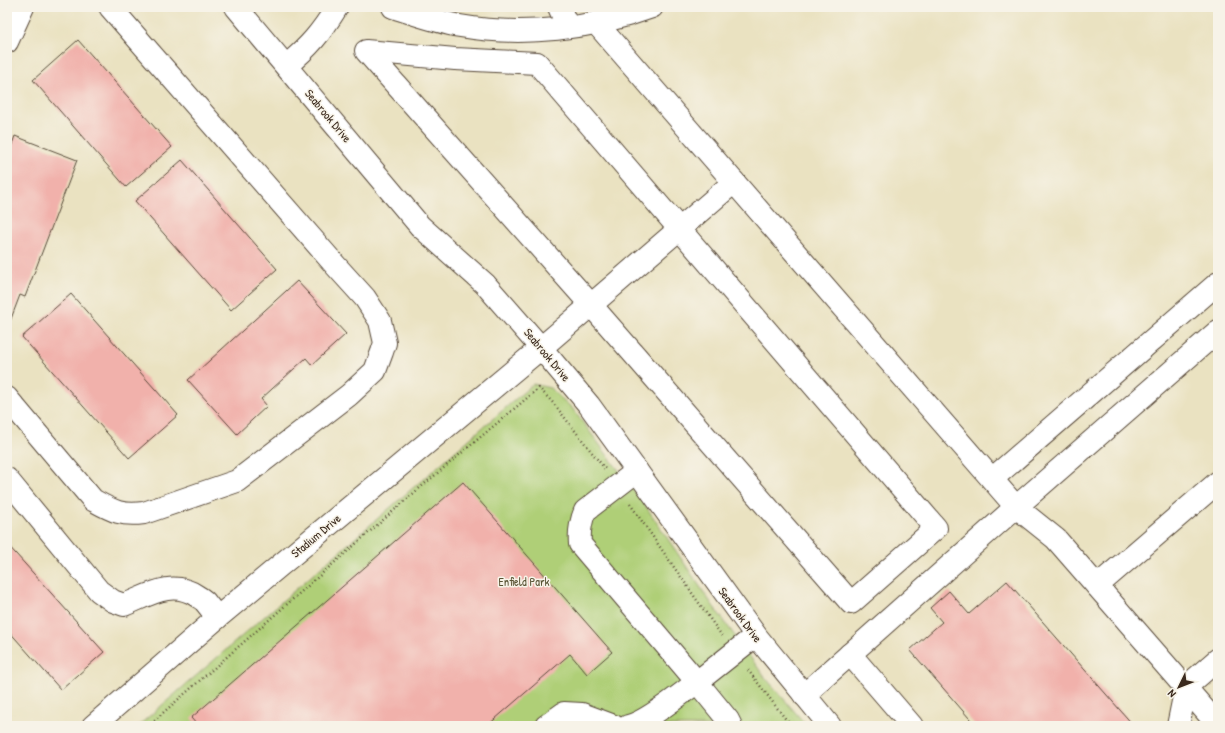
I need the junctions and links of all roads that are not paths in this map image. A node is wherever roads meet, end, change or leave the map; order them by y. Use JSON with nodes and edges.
{"nodes":[{"id":1,"x":22,"y":7,"type":"edge"},
{"id":2,"x":110,"y":7,"type":"edge"},
{"id":3,"x":236,"y":7,"type":"edge"},
{"id":4,"x":337,"y":7,"type":"edge"},
{"id":5,"x":393,"y":7,"type":"edge"},
{"id":6,"x":559,"y":7,"type":"edge"},
{"id":7,"x":652,"y":7,"type":"edge"},
{"id":8,"x":596,"y":23,"type":"junction"},
{"id":9,"x":568,"y":27,"type":"junction"},
{"id":10,"x":7,"y":42,"type":"edge"},
{"id":11,"x":286,"y":66,"type":"junction"},
{"id":12,"x":734,"y":182,"type":"junction"},
{"id":13,"x":679,"y":228,"type":"junction"},
{"id":14,"x":1218,"y":283,"type":"edge"},
{"id":15,"x":591,"y":305,"type":"junction"},
{"id":16,"x":1218,"y":331,"type":"edge"},
{"id":17,"x":541,"y":348,"type":"junction"},
{"id":18,"x":7,"y":398,"type":"edge"},
{"id":19,"x":637,"y":472,"type":"junction"},
{"id":20,"x":7,"y":478,"type":"edge"},
{"id":21,"x":992,"y":479,"type":"junction"},
{"id":22,"x":1218,"y":482,"type":"edge"},
{"id":23,"x":1016,"y":507,"type":"junction"},
{"id":24,"x":1097,"y":586,"type":"junction"},
{"id":25,"x":217,"y":618,"type":"junction"},
{"id":26,"x":755,"y":636,"type":"junction"},
{"id":27,"x":850,"y":654,"type":"junction"},
{"id":28,"x":1218,"y":659,"type":"edge"},
{"id":29,"x":696,"y":682,"type":"junction"},
{"id":30,"x":1186,"y":687,"type":"junction"},
{"id":31,"x":804,"y":695,"type":"junction"},
{"id":32,"x":1218,"y":725,"type":"edge"},
{"id":33,"x":93,"y":726,"type":"edge"},
{"id":34,"x":546,"y":726,"type":"edge"},
{"id":35,"x":614,"y":726,"type":"edge"},
{"id":36,"x":628,"y":726,"type":"edge"},
{"id":37,"x":731,"y":726,"type":"edge"},
{"id":38,"x":830,"y":726,"type":"edge"},
{"id":39,"x":912,"y":726,"type":"edge"},
{"id":40,"x":1178,"y":726,"type":"edge"}],
"edges":[{"from":1,"to":10,"type":"street"},
{"from":2,"to":18,"type":"street"},
{"from":3,"to":11,"type":"street","name":"Seabrook Drive"},
{"from":4,"to":11,"type":"street"},
{"from":5,"to":9,"type":"street"},
{"from":6,"to":9,"type":"street"},
{"from":7,"to":8,"type":"street"},
{"from":8,"to":9,"type":"street"},
{"from":8,"to":12,"type":"street"},
{"from":11,"to":17,"type":"street","name":"Seabrook Drive"},
{"from":12,"to":13,"type":"street","name":"Stadium Drive"},
{"from":12,"to":21,"type":"street"},
{"from":13,"to":15,"type":"street","name":"Stadium Drive"},
{"from":13,"to":15,"type":"street"},
{"from":13,"to":15,"type":"street"},
{"from":14,"to":21,"type":"street"},
{"from":15,"to":17,"type":"street","name":"Stadium Drive"},
{"from":16,"to":23,"type":"street"},
{"from":17,"to":19,"type":"street","name":"Seabrook Drive"},
{"from":17,"to":25,"type":"street","name":"Stadium Drive"},
{"from":19,"to":26,"type":"street","name":"Seabrook Drive"},
{"from":19,"to":29,"type":"street"},
{"from":20,"to":25,"type":"street"},
{"from":21,"to":23,"type":"street"},
{"from":22,"to":24,"type":"street"},
{"from":23,"to":24,"type":"street"},
{"from":23,"to":27,"type":"street"},
{"from":24,"to":30,"type":"street"},
{"from":25,"to":33,"type":"street","name":"Stadium Drive"},
{"from":26,"to":29,"type":"street"},
{"from":26,"to":31,"type":"street","name":"Seabrook Drive"},
{"from":27,"to":31,"type":"street"},
{"from":27,"to":39,"type":"street"},
{"from":28,"to":30,"type":"street"},
{"from":29,"to":36,"type":"street"},
{"from":29,"to":37,"type":"street"},
{"from":30,"to":32,"type":"street"},
{"from":30,"to":40,"type":"street"},
{"from":31,"to":38,"type":"street","name":"Seabrook Drive"},
{"from":34,"to":35,"type":"street"}]}
